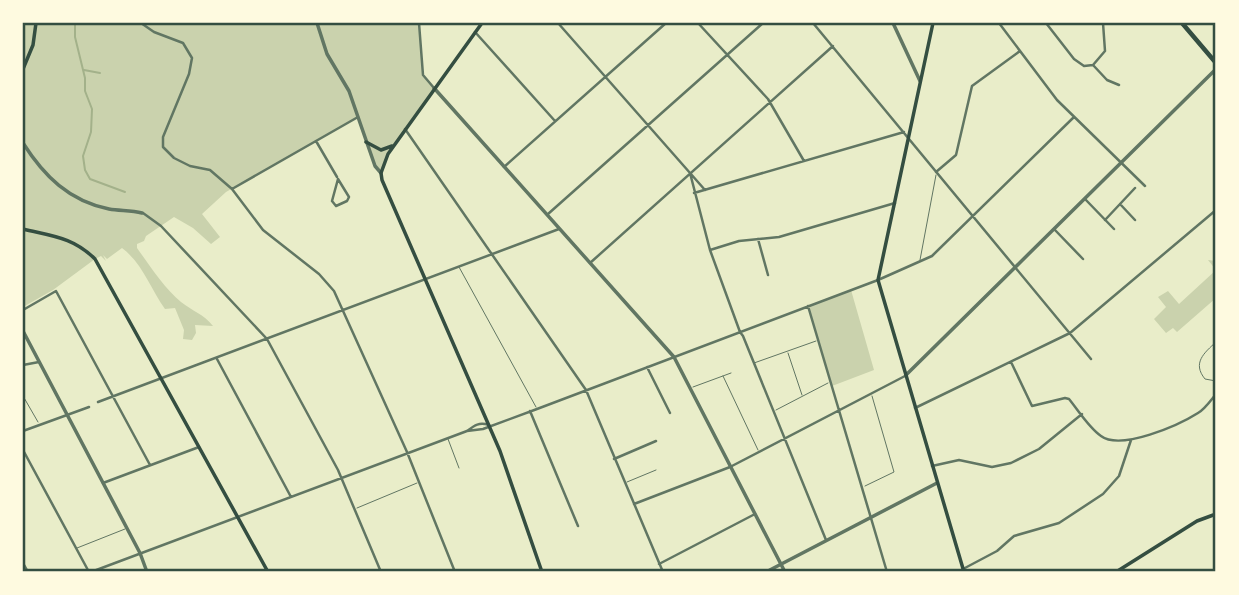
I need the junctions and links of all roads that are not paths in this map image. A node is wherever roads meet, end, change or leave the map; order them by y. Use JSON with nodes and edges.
{"nodes":[{"id":1,"x":36,"y":23,"type":"edge"},
{"id":2,"x":141,"y":23,"type":"edge"},
{"id":3,"x":317,"y":23,"type":"edge"},
{"id":4,"x":419,"y":23,"type":"edge"},
{"id":5,"x":482,"y":23,"type":"edge"},
{"id":6,"x":558,"y":23,"type":"edge"},
{"id":7,"x":565,"y":23,"type":"edge"},
{"id":8,"x":666,"y":23,"type":"edge"},
{"id":9,"x":698,"y":23,"type":"edge"},
{"id":10,"x":763,"y":23,"type":"edge"},
{"id":11,"x":813,"y":23,"type":"edge"},
{"id":12,"x":893,"y":23,"type":"edge"},
{"id":13,"x":933,"y":23,"type":"edge"},
{"id":14,"x":999,"y":23,"type":"edge"},
{"id":15,"x":1046,"y":23,"type":"edge"},
{"id":16,"x":1103,"y":23,"type":"edge"},
{"id":17,"x":1182,"y":23,"type":"edge"},
{"id":18,"x":561,"y":27,"type":"junction"},
{"id":19,"x":475,"y":32,"type":"junction"},
{"id":20,"x":833,"y":46,"type":"junction"},
{"id":21,"x":1020,"y":51,"type":"junction"},
{"id":22,"x":727,"y":54,"type":"junction"},
{"id":23,"x":1216,"y":63,"type":"edge"},
{"id":24,"x":1093,"y":65,"type":"junction"},
{"id":25,"x":23,"y":69,"type":"edge"},
{"id":26,"x":1216,"y":69,"type":"edge"},
{"id":27,"x":606,"y":78,"type":"junction"},
{"id":28,"x":921,"y":82,"type":"junction"},
{"id":29,"x":1119,"y":85,"type":"dead end"},
{"id":30,"x":434,"y":88,"type":"junction"},
{"id":31,"x":770,"y":103,"type":"junction"},
{"id":32,"x":358,"y":117,"type":"junction"},
{"id":33,"x":1074,"y":117,"type":"junction"},
{"id":34,"x":556,"y":122,"type":"junction"},
{"id":35,"x":649,"y":125,"type":"junction"},
{"id":36,"x":405,"y":129,"type":"junction"},
{"id":37,"x":904,"y":132,"type":"junction"},
{"id":38,"x":909,"y":138,"type":"junction"},
{"id":39,"x":316,"y":141,"type":"junction"},
{"id":40,"x":366,"y":142,"type":"junction"},
{"id":41,"x":23,"y":143,"type":"edge"},
{"id":42,"x":394,"y":145,"type":"junction"},
{"id":43,"x":804,"y":162,"type":"junction"},
{"id":44,"x":1122,"y":162,"type":"junction"},
{"id":45,"x":504,"y":167,"type":"junction"},
{"id":46,"x":381,"y":173,"type":"junction"},
{"id":47,"x":690,"y":173,"type":"junction"},
{"id":48,"x":936,"y":173,"type":"junction"},
{"id":49,"x":338,"y":178,"type":"junction"},
{"id":50,"x":1145,"y":186,"type":"dead end"},
{"id":51,"x":1135,"y":188,"type":"dead end"},
{"id":52,"x":232,"y":189,"type":"junction"},
{"id":53,"x":705,"y":190,"type":"junction"},
{"id":54,"x":694,"y":193,"type":"junction"},
{"id":55,"x":1085,"y":199,"type":"junction"},
{"id":56,"x":895,"y":204,"type":"junction"},
{"id":57,"x":1120,"y":204,"type":"junction"},
{"id":58,"x":1216,"y":210,"type":"edge"},
{"id":59,"x":142,"y":213,"type":"joint"},
{"id":60,"x":547,"y":215,"type":"junction"},
{"id":61,"x":972,"y":216,"type":"junction"},
{"id":62,"x":1105,"y":220,"type":"junction"},
{"id":63,"x":1135,"y":220,"type":"dead end"},
{"id":64,"x":23,"y":229,"type":"edge"},
{"id":65,"x":559,"y":229,"type":"junction"},
{"id":66,"x":1054,"y":229,"type":"junction"},
{"id":67,"x":1114,"y":229,"type":"dead end"},
{"id":68,"x":758,"y":239,"type":"junction"},
{"id":69,"x":710,"y":250,"type":"junction"},
{"id":70,"x":493,"y":254,"type":"junction"},
{"id":71,"x":1083,"y":260,"type":"dead end"},
{"id":72,"x":919,"y":262,"type":"junction"},
{"id":73,"x":590,"y":263,"type":"junction"},
{"id":74,"x":459,"y":267,"type":"junction"},
{"id":75,"x":1016,"y":267,"type":"junction"},
{"id":76,"x":768,"y":275,"type":"dead end"},
{"id":77,"x":425,"y":279,"type":"junction"},
{"id":78,"x":878,"y":280,"type":"junction"},
{"id":79,"x":807,"y":306,"type":"junction"},
{"id":80,"x":23,"y":310,"type":"edge"},
{"id":81,"x":344,"y":310,"type":"junction"},
{"id":82,"x":23,"y":331,"type":"edge"},
{"id":83,"x":740,"y":332,"type":"junction"},
{"id":84,"x":1070,"y":333,"type":"junction"},
{"id":85,"x":267,"y":339,"type":"junction"},
{"id":86,"x":818,"y":340,"type":"junction"},
{"id":87,"x":1216,"y":342,"type":"edge"},
{"id":88,"x":787,"y":351,"type":"junction"},
{"id":89,"x":674,"y":357,"type":"junction"},
{"id":90,"x":217,"y":359,"type":"junction"},
{"id":91,"x":1091,"y":359,"type":"dead end"},
{"id":92,"x":39,"y":362,"type":"junction"},
{"id":93,"x":1011,"y":362,"type":"junction"},
{"id":94,"x":754,"y":363,"type":"junction"},
{"id":95,"x":23,"y":365,"type":"edge"},
{"id":96,"x":647,"y":367,"type":"junction"},
{"id":97,"x":731,"y":373,"type":"dead end"},
{"id":98,"x":723,"y":376,"type":"junction"},
{"id":99,"x":905,"y":376,"type":"junction"},
{"id":100,"x":162,"y":379,"type":"junction"},
{"id":101,"x":1216,"y":381,"type":"edge"},
{"id":102,"x":830,"y":382,"type":"junction"},
{"id":103,"x":690,"y":388,"type":"junction"},
{"id":104,"x":586,"y":390,"type":"junction"},
{"id":105,"x":871,"y":394,"type":"junction"},
{"id":106,"x":1216,"y":394,"type":"edge"},
{"id":107,"x":23,"y":396,"type":"edge"},
{"id":108,"x":803,"y":396,"type":"junction"},
{"id":109,"x":113,"y":397,"type":"junction"},
{"id":110,"x":98,"y":402,"type":"dead end"},
{"id":111,"x":89,"y":407,"type":"dead end"},
{"id":112,"x":915,"y":408,"type":"junction"},
{"id":113,"x":537,"y":409,"type":"junction"},
{"id":114,"x":839,"y":410,"type":"junction"},
{"id":115,"x":530,"y":411,"type":"junction"},
{"id":116,"x":774,"y":411,"type":"junction"},
{"id":117,"x":670,"y":413,"type":"dead end"},
{"id":118,"x":1082,"y":414,"type":"junction"},
{"id":119,"x":68,"y":415,"type":"junction"},
{"id":120,"x":39,"y":424,"type":"junction"},
{"id":121,"x":489,"y":425,"type":"junction"},
{"id":122,"x":23,"y":431,"type":"edge"},
{"id":123,"x":447,"y":437,"type":"junction"},
{"id":124,"x":785,"y":438,"type":"junction"},
{"id":125,"x":656,"y":440,"type":"dead end"},
{"id":126,"x":1131,"y":440,"type":"junction"},
{"id":127,"x":199,"y":447,"type":"junction"},
{"id":128,"x":23,"y":450,"type":"edge"},
{"id":129,"x":407,"y":452,"type":"junction"},
{"id":130,"x":759,"y":453,"type":"junction"},
{"id":131,"x":614,"y":459,"type":"junction"},
{"id":132,"x":150,"y":465,"type":"junction"},
{"id":133,"x":932,"y":466,"type":"junction"},
{"id":134,"x":730,"y":467,"type":"junction"},
{"id":135,"x":459,"y":468,"type":"dead end"},
{"id":136,"x":656,"y":470,"type":"dead end"},
{"id":137,"x":341,"y":477,"type":"junction"},
{"id":138,"x":419,"y":482,"type":"junction"},
{"id":139,"x":103,"y":483,"type":"junction"},
{"id":140,"x":625,"y":483,"type":"junction"},
{"id":141,"x":937,"y":483,"type":"junction"},
{"id":142,"x":862,"y":487,"type":"junction"},
{"id":143,"x":291,"y":496,"type":"junction"},
{"id":144,"x":634,"y":504,"type":"junction"},
{"id":145,"x":354,"y":509,"type":"junction"},
{"id":146,"x":755,"y":514,"type":"junction"},
{"id":147,"x":1216,"y":514,"type":"edge"},
{"id":148,"x":237,"y":517,"type":"junction"},
{"id":149,"x":871,"y":517,"type":"junction"},
{"id":150,"x":578,"y":526,"type":"dead end"},
{"id":151,"x":127,"y":528,"type":"junction"},
{"id":152,"x":826,"y":541,"type":"junction"},
{"id":153,"x":75,"y":548,"type":"junction"},
{"id":154,"x":140,"y":553,"type":"junction"},
{"id":155,"x":23,"y":563,"type":"edge"},
{"id":156,"x":659,"y":564,"type":"junction"},
{"id":157,"x":781,"y":565,"type":"junction"},
{"id":158,"x":963,"y":571,"type":"edge"},
{"id":159,"x":27,"y":572,"type":"edge"},
{"id":160,"x":92,"y":572,"type":"edge"},
{"id":161,"x":147,"y":572,"type":"edge"},
{"id":162,"x":268,"y":572,"type":"edge"},
{"id":163,"x":381,"y":572,"type":"edge"},
{"id":164,"x":455,"y":572,"type":"edge"},
{"id":165,"x":542,"y":572,"type":"edge"},
{"id":166,"x":663,"y":572,"type":"edge"},
{"id":167,"x":766,"y":572,"type":"edge"},
{"id":168,"x":785,"y":572,"type":"edge"},
{"id":169,"x":887,"y":572,"type":"edge"},
{"id":170,"x":1116,"y":572,"type":"edge"}],
"edges":[{"from":1,"to":25,"type":"main road"},
{"from":2,"to":52,"type":"street"},
{"from":3,"to":32,"type":"street"},
{"from":4,"to":30,"type":"street"},
{"from":5,"to":19,"type":"main road"},
{"from":6,"to":18,"type":"street"},
{"from":7,"to":18,"type":"street"},
{"from":8,"to":27,"type":"street"},
{"from":9,"to":22,"type":"street"},
{"from":10,"to":22,"type":"street"},
{"from":11,"to":20,"type":"street"},
{"from":12,"to":28,"type":"street"},
{"from":13,"to":28,"type":"main road"},
{"from":14,"to":21,"type":"street"},
{"from":15,"to":24,"type":"street"},
{"from":16,"to":24,"type":"street"},
{"from":17,"to":23,"type":"highway"},
{"from":18,"to":27,"type":"street"},
{"from":19,"to":30,"type":"main road"},
{"from":19,"to":34,"type":"street"},
{"from":20,"to":31,"type":"street"},
{"from":20,"to":37,"type":"street"},
{"from":21,"to":33,"type":"street"},
{"from":21,"to":48,"type":"street"},
{"from":22,"to":31,"type":"street"},
{"from":22,"to":35,"type":"street"},
{"from":24,"to":29,"type":"street"},
{"from":26,"to":44,"type":"street"},
{"from":27,"to":34,"type":"street"},
{"from":27,"to":35,"type":"street"},
{"from":28,"to":38,"type":"main road"},
{"from":30,"to":36,"type":"main road"},
{"from":30,"to":45,"type":"street"},
{"from":31,"to":43,"type":"street"},
{"from":31,"to":47,"type":"street"},
{"from":32,"to":39,"type":"street"},
{"from":32,"to":40,"type":"street"},
{"from":33,"to":44,"type":"street"},
{"from":33,"to":61,"type":"street"},
{"from":34,"to":45,"type":"street"},
{"from":35,"to":47,"type":"street"},
{"from":35,"to":60,"type":"street"},
{"from":36,"to":42,"type":"main road"},
{"from":36,"to":70,"type":"street"},
{"from":37,"to":38,"type":"street"},
{"from":37,"to":43,"type":"street"},
{"from":38,"to":48,"type":"street"},
{"from":38,"to":56,"type":"main road"},
{"from":39,"to":49,"type":"street"},
{"from":39,"to":52,"type":"street"},
{"from":40,"to":42,"type":"main road"},
{"from":40,"to":46,"type":"street"},
{"from":41,"to":59,"type":"street"},
{"from":42,"to":46,"type":"main road"},
{"from":43,"to":53,"type":"street"},
{"from":44,"to":50,"type":"street"},
{"from":44,"to":55,"type":"street"},
{"from":45,"to":60,"type":"street"},
{"from":46,"to":77,"type":"main road"},
{"from":47,"to":53,"type":"street"},
{"from":47,"to":54,"type":"street"},
{"from":47,"to":73,"type":"street"},
{"from":48,"to":61,"type":"street"},
{"from":48,"to":72,"type":"lane"},
{"from":49,"to":49,"type":"street"},
{"from":51,"to":57,"type":"street"},
{"from":52,"to":81,"type":"street"},
{"from":53,"to":54,"type":"street"},
{"from":54,"to":69,"type":"street"},
{"from":55,"to":62,"type":"street"},
{"from":55,"to":66,"type":"street"},
{"from":56,"to":68,"type":"street"},
{"from":56,"to":78,"type":"main road"},
{"from":57,"to":62,"type":"street"},
{"from":57,"to":63,"type":"street"},
{"from":58,"to":84,"type":"street"},
{"from":59,"to":85,"type":"street"},
{"from":60,"to":65,"type":"street"},
{"from":61,"to":72,"type":"street"},
{"from":61,"to":75,"type":"street"},
{"from":62,"to":67,"type":"street"},
{"from":64,"to":100,"type":"main road"},
{"from":65,"to":70,"type":"street"},
{"from":65,"to":73,"type":"street"},
{"from":66,"to":71,"type":"street"},
{"from":66,"to":75,"type":"street"},
{"from":68,"to":69,"type":"street"},
{"from":68,"to":76,"type":"street"},
{"from":69,"to":83,"type":"street"},
{"from":70,"to":74,"type":"street"},
{"from":70,"to":104,"type":"street"},
{"from":72,"to":78,"type":"street"},
{"from":73,"to":89,"type":"street"},
{"from":74,"to":77,"type":"street"},
{"from":74,"to":113,"type":"lane"},
{"from":75,"to":84,"type":"street"},
{"from":75,"to":99,"type":"street"},
{"from":77,"to":81,"type":"street"},
{"from":77,"to":121,"type":"main road"},
{"from":78,"to":79,"type":"street"},
{"from":78,"to":99,"type":"main road"},
{"from":79,"to":83,"type":"street"},
{"from":79,"to":86,"type":"street"},
{"from":80,"to":109,"type":"street"},
{"from":81,"to":85,"type":"street"},
{"from":81,"to":129,"type":"street"},
{"from":82,"to":92,"type":"street"},
{"from":83,"to":89,"type":"street"},
{"from":83,"to":94,"type":"street"},
{"from":84,"to":91,"type":"street"},
{"from":84,"to":93,"type":"street"},
{"from":85,"to":90,"type":"street"},
{"from":85,"to":137,"type":"street"},
{"from":86,"to":88,"type":"lane"},
{"from":86,"to":102,"type":"street"},
{"from":87,"to":101,"type":"lane"},
{"from":88,"to":94,"type":"lane"},
{"from":88,"to":108,"type":"lane"},
{"from":89,"to":96,"type":"street"},
{"from":89,"to":103,"type":"street"},
{"from":90,"to":100,"type":"street"},
{"from":90,"to":143,"type":"street"},
{"from":92,"to":95,"type":"street"},
{"from":92,"to":119,"type":"street"},
{"from":93,"to":112,"type":"street"},
{"from":93,"to":118,"type":"street"},
{"from":94,"to":116,"type":"street"},
{"from":96,"to":104,"type":"street"},
{"from":96,"to":117,"type":"street"},
{"from":97,"to":98,"type":"lane"},
{"from":98,"to":103,"type":"lane"},
{"from":98,"to":130,"type":"lane"},
{"from":99,"to":105,"type":"street"},
{"from":99,"to":112,"type":"main road"},
{"from":100,"to":109,"type":"street"},
{"from":100,"to":127,"type":"main road"},
{"from":102,"to":108,"type":"lane"},
{"from":102,"to":114,"type":"street"},
{"from":103,"to":134,"type":"street"},
{"from":104,"to":113,"type":"street"},
{"from":104,"to":131,"type":"street"},
{"from":105,"to":114,"type":"street"},
{"from":105,"to":142,"type":"lane"},
{"from":106,"to":126,"type":"street"},
{"from":107,"to":120,"type":"lane"},
{"from":108,"to":116,"type":"lane"},
{"from":109,"to":110,"type":"street"},
{"from":109,"to":132,"type":"street"},
{"from":111,"to":119,"type":"street"},
{"from":112,"to":133,"type":"main road"},
{"from":113,"to":115,"type":"street"},
{"from":114,"to":124,"type":"street"},
{"from":114,"to":142,"type":"street"},
{"from":115,"to":121,"type":"street"},
{"from":115,"to":150,"type":"street"},
{"from":116,"to":124,"type":"street"},
{"from":118,"to":126,"type":"street"},
{"from":118,"to":133,"type":"street"},
{"from":119,"to":120,"type":"street"},
{"from":119,"to":139,"type":"street"},
{"from":120,"to":122,"type":"street"},
{"from":121,"to":123,"type":"street"},
{"from":121,"to":165,"type":"main road"},
{"from":123,"to":129,"type":"street"},
{"from":123,"to":135,"type":"lane"},
{"from":124,"to":130,"type":"street"},
{"from":124,"to":152,"type":"street"},
{"from":125,"to":131,"type":"street"},
{"from":126,"to":158,"type":"street"},
{"from":127,"to":132,"type":"street"},
{"from":127,"to":148,"type":"main road"},
{"from":128,"to":153,"type":"street"},
{"from":129,"to":137,"type":"street"},
{"from":129,"to":138,"type":"street"},
{"from":130,"to":134,"type":"street"},
{"from":131,"to":140,"type":"street"},
{"from":132,"to":139,"type":"street"},
{"from":133,"to":141,"type":"main road"},
{"from":134,"to":144,"type":"street"},
{"from":134,"to":146,"type":"street"},
{"from":136,"to":140,"type":"lane"},
{"from":137,"to":143,"type":"street"},
{"from":137,"to":145,"type":"street"},
{"from":138,"to":145,"type":"lane"},
{"from":138,"to":164,"type":"street"},
{"from":139,"to":151,"type":"street"},
{"from":140,"to":144,"type":"street"},
{"from":141,"to":149,"type":"street"},
{"from":141,"to":158,"type":"main road"},
{"from":142,"to":149,"type":"street"},
{"from":143,"to":148,"type":"street"},
{"from":144,"to":156,"type":"street"},
{"from":145,"to":163,"type":"street"},
{"from":146,"to":156,"type":"street"},
{"from":146,"to":157,"type":"street"},
{"from":147,"to":170,"type":"main road"},
{"from":148,"to":154,"type":"street"},
{"from":148,"to":162,"type":"main road"},
{"from":149,"to":152,"type":"street"},
{"from":149,"to":169,"type":"street"},
{"from":151,"to":153,"type":"lane"},
{"from":151,"to":154,"type":"street"},
{"from":152,"to":157,"type":"street"},
{"from":153,"to":160,"type":"street"},
{"from":154,"to":160,"type":"street"},
{"from":154,"to":161,"type":"street"},
{"from":155,"to":159,"type":"street"},
{"from":156,"to":166,"type":"street"},
{"from":157,"to":167,"type":"street"},
{"from":157,"to":168,"type":"street"}]}
